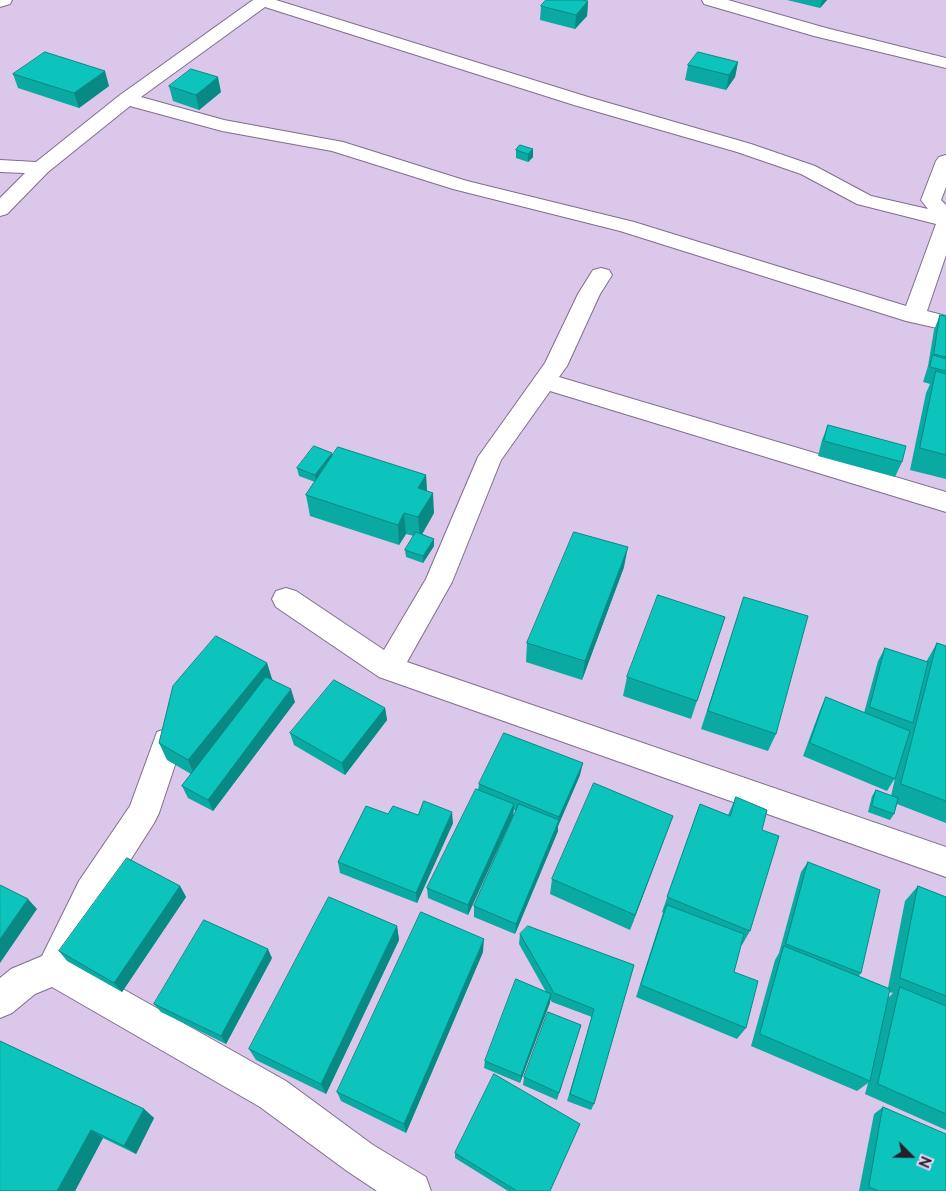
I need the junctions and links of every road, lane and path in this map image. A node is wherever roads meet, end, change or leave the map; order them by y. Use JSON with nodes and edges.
{"nodes":[{"id":1,"x":4,"y":0,"type":"edge"},
{"id":2,"x":710,"y":0,"type":"edge"},
{"id":3,"x":263,"y":1,"type":"edge"},
{"id":4,"x":0,"y":2,"type":"edge"},
{"id":5,"x":729,"y":3,"type":"edge"},
{"id":6,"x":946,"y":64,"type":"edge"},
{"id":7,"x":126,"y":99,"type":"junction"},
{"id":8,"x":946,"y":161,"type":"edge"},
{"id":9,"x":0,"y":166,"type":"edge"},
{"id":10,"x":41,"y":168,"type":"junction"},
{"id":11,"x":0,"y":210,"type":"edge"},
{"id":12,"x":946,"y":220,"type":"edge"},
{"id":13,"x":946,"y":225,"type":"edge"},
{"id":14,"x":601,"y":275,"type":"dead end"},
{"id":15,"x":914,"y":316,"type":"junction"},
{"id":16,"x":946,"y":323,"type":"edge"},
{"id":17,"x":545,"y":380,"type":"junction"},
{"id":18,"x":946,"y":502,"type":"edge"},
{"id":19,"x":286,"y":599,"type":"dead end"},
{"id":20,"x":389,"y":668,"type":"junction"},
{"id":21,"x":168,"y":741,"type":"edge"},
{"id":22,"x":946,"y":862,"type":"edge"},
{"id":23,"x":54,"y":969,"type":"junction"},
{"id":24,"x":0,"y":1001,"type":"edge"},
{"id":25,"x":411,"y":1191,"type":"edge"}],
"edges":[{"from":1,"to":4,"type":"street"},
{"from":2,"to":5,"type":"street"},
{"from":3,"to":7,"type":"street"},
{"from":3,"to":12,"type":"street"},
{"from":5,"to":6,"type":"street"},
{"from":7,"to":10,"type":"street"},
{"from":7,"to":15,"type":"street"},
{"from":8,"to":12,"type":"street"},
{"from":9,"to":10,"type":"street"},
{"from":10,"to":11,"type":"street"},
{"from":13,"to":15,"type":"street"},
{"from":14,"to":17,"type":"street"},
{"from":15,"to":16,"type":"street"},
{"from":17,"to":18,"type":"street"},
{"from":17,"to":20,"type":"street"},
{"from":19,"to":20,"type":"street"},
{"from":20,"to":22,"type":"street"},
{"from":21,"to":23,"type":"street"},
{"from":23,"to":24,"type":"street"},
{"from":23,"to":25,"type":"street"}]}
